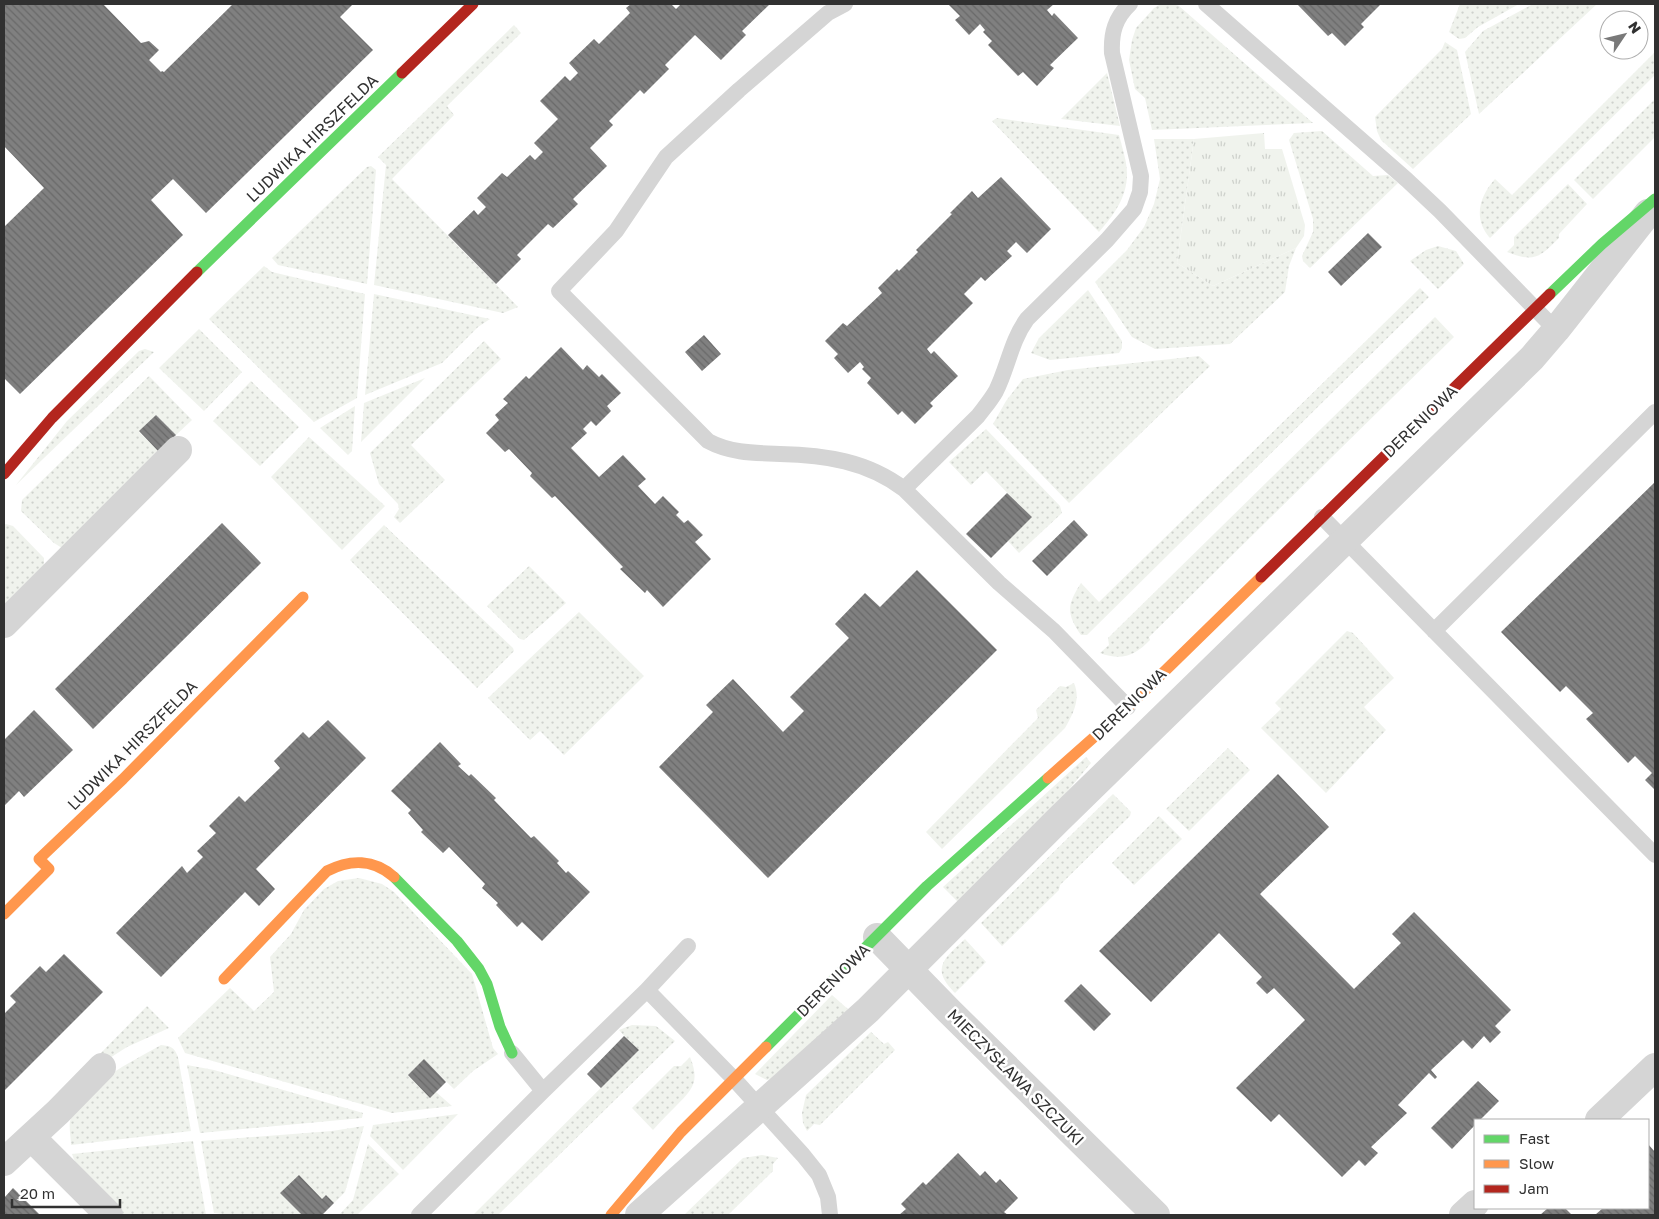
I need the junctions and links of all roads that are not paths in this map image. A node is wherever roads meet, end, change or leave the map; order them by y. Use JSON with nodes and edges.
{"nodes":[{"id":1,"x":474,"y":4,"type":"edge"},
{"id":2,"x":845,"y":4,"type":"edge"},
{"id":3,"x":1130,"y":4,"type":"edge"},
{"id":4,"x":1206,"y":4,"type":"edge"},
{"id":5,"x":1655,"y":199,"type":"edge"},
{"id":6,"x":1655,"y":204,"type":"edge"},
{"id":7,"x":1535,"y":308,"type":"junction"},
{"id":8,"x":1556,"y":330,"type":"junction"},
{"id":9,"x":1655,"y":412,"type":"edge"},
{"id":10,"x":178,"y":450,"type":"dead end"},
{"id":11,"x":4,"y":474,"type":"edge"},
{"id":12,"x":904,"y":489,"type":"junction"},
{"id":13,"x":1322,"y":516,"type":"junction"},
{"id":14,"x":1345,"y":540,"type":"junction"},
{"id":15,"x":303,"y":597,"type":"dead end"},
{"id":16,"x":4,"y":624,"type":"edge"},
{"id":17,"x":1434,"y":631,"type":"junction"},
{"id":18,"x":1128,"y":707,"type":"junction"},
{"id":19,"x":1655,"y":855,"type":"edge"},
{"id":20,"x":4,"y":914,"type":"edge"},
{"id":21,"x":877,"y":937,"type":"junction"},
{"id":22,"x":688,"y":946,"type":"dead end"},
{"id":23,"x":909,"y":970,"type":"junction"},
{"id":24,"x":224,"y":979,"type":"dead end"},
{"id":25,"x":647,"y":990,"type":"junction"},
{"id":26,"x":512,"y":1054,"type":"joint"},
{"id":27,"x":102,"y":1066,"type":"dead end"},
{"id":28,"x":1655,"y":1067,"type":"edge"},
{"id":29,"x":734,"y":1079,"type":"junction"},
{"id":30,"x":543,"y":1090,"type":"junction"},
{"id":31,"x":760,"y":1108,"type":"junction"},
{"id":32,"x":1600,"y":1119,"type":"edge"},
{"id":33,"x":30,"y":1137,"type":"junction"},
{"id":34,"x":4,"y":1162,"type":"edge"},
{"id":35,"x":1474,"y":1205,"type":"edge"},
{"id":36,"x":109,"y":1215,"type":"edge"},
{"id":37,"x":419,"y":1215,"type":"edge"},
{"id":38,"x":611,"y":1215,"type":"edge"},
{"id":39,"x":639,"y":1215,"type":"edge"},
{"id":40,"x":830,"y":1215,"type":"edge"},
{"id":41,"x":1156,"y":1215,"type":"edge"},
{"id":42,"x":1464,"y":1215,"type":"edge"}],
"edges":[{"from":1,"to":11,"type":"street","name":"LUDWIKA HIRSZFELDA"},
{"from":2,"to":12,"type":"lane"},
{"from":3,"to":12,"type":"lane"},
{"from":4,"to":7,"type":"lane"},
{"from":5,"to":7,"type":"street","name":"DERENIOWA"},
{"from":6,"to":8,"type":"street","name":"DERENIOWA"},
{"from":7,"to":8,"type":"lane"},
{"from":7,"to":13,"type":"street","name":"DERENIOWA"},
{"from":8,"to":14,"type":"street","name":"DERENIOWA"},
{"from":9,"to":17,"type":"lane"},
{"from":10,"to":16,"type":"street"},
{"from":12,"to":18,"type":"lane"},
{"from":13,"to":14,"type":"lane"},
{"from":13,"to":18,"type":"street","name":"DERENIOWA"},
{"from":14,"to":17,"type":"lane"},
{"from":14,"to":23,"type":"street","name":"DERENIOWA"},
{"from":15,"to":20,"type":"street","name":"LUDWIKA HIRSZFELDA"},
{"from":17,"to":19,"type":"lane"},
{"from":18,"to":21,"type":"street","name":"DERENIOWA"},
{"from":21,"to":23,"type":"street","name":"MIECZYSŁAWA SZCZUKI"},
{"from":21,"to":29,"type":"street","name":"DERENIOWA"},
{"from":22,"to":25,"type":"lane"},
{"from":23,"to":31,"type":"street","name":"DERENIOWA"},
{"from":23,"to":41,"type":"street","name":"MIECZYSŁAWA SZCZUKI"},
{"from":24,"to":26,"type":"street"},
{"from":25,"to":29,"type":"lane"},
{"from":25,"to":30,"type":"lane"},
{"from":26,"to":30,"type":"lane"},
{"from":27,"to":33,"type":"street"},
{"from":28,"to":32,"type":"street"},
{"from":29,"to":31,"type":"lane"},
{"from":29,"to":38,"type":"street","name":"DERENIOWA"},
{"from":30,"to":37,"type":"lane"},
{"from":31,"to":39,"type":"street","name":"DERENIOWA"},
{"from":31,"to":40,"type":"lane"},
{"from":33,"to":34,"type":"street"},
{"from":33,"to":36,"type":"street"},
{"from":35,"to":42,"type":"street"}]}
